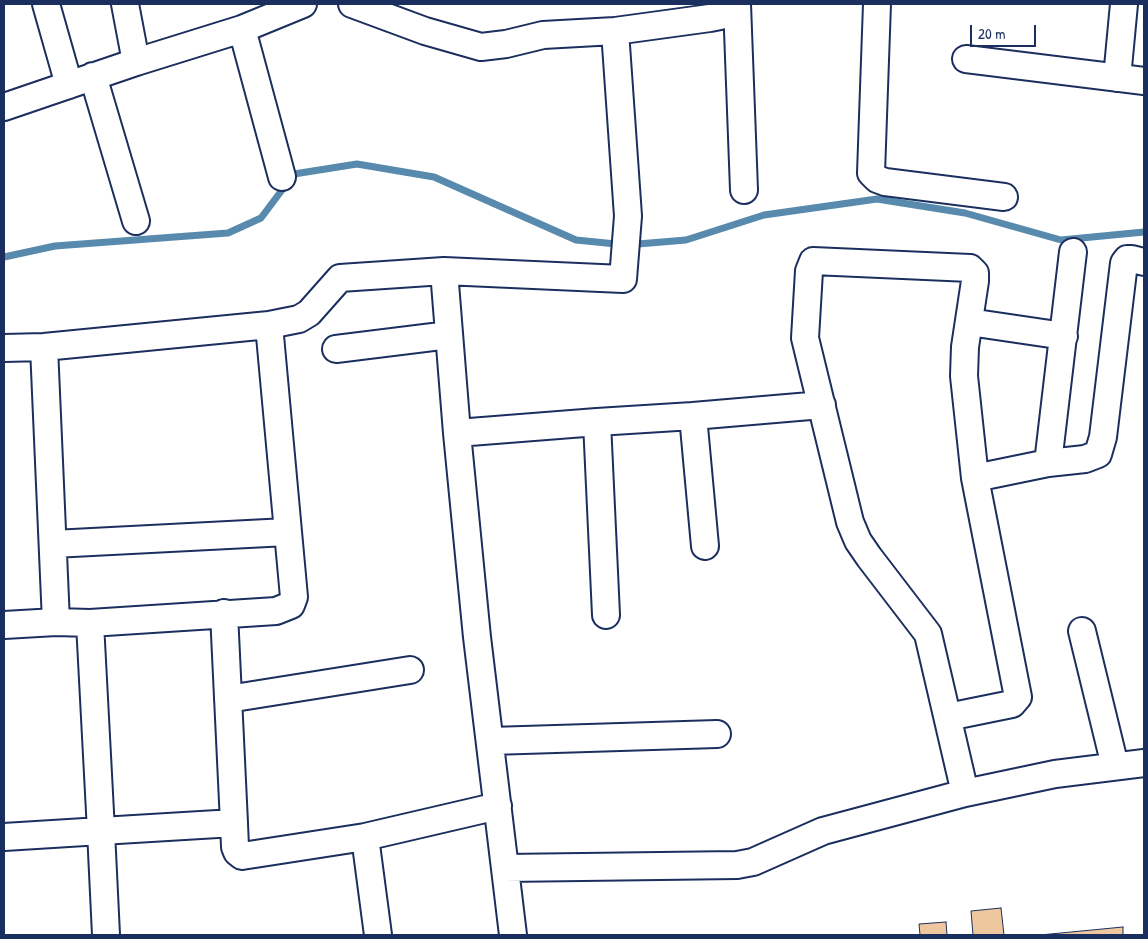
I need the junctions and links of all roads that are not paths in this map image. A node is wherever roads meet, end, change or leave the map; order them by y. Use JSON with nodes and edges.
{"nodes":[{"id":1,"x":46,"y":4,"type":"edge"},
{"id":2,"x":125,"y":4,"type":"edge"},
{"id":3,"x":303,"y":4,"type":"edge"},
{"id":4,"x":352,"y":4,"type":"edge"},
{"id":5,"x":736,"y":4,"type":"edge"},
{"id":6,"x":877,"y":4,"type":"edge"},
{"id":7,"x":1124,"y":4,"type":"edge"},
{"id":8,"x":271,"y":9,"type":"edge"},
{"id":9,"x":242,"y":29,"type":"junction"},
{"id":10,"x":615,"y":30,"type":"junction"},
{"id":11,"x":966,"y":60,"type":"dead end"},
{"id":12,"x":136,"y":62,"type":"junction"},
{"id":13,"x":1117,"y":78,"type":"junction"},
{"id":14,"x":81,"y":80,"type":"junction"},
{"id":15,"x":1144,"y":81,"type":"edge"},
{"id":16,"x":4,"y":107,"type":"edge"},
{"id":17,"x":282,"y":177,"type":"dead end"},
{"id":18,"x":744,"y":190,"type":"dead end"},
{"id":19,"x":1004,"y":197,"type":"dead end"},
{"id":20,"x":136,"y":221,"type":"dead end"},
{"id":21,"x":1073,"y":252,"type":"dead end"},
{"id":22,"x":1144,"y":262,"type":"edge"},
{"id":23,"x":444,"y":271,"type":"junction"},
{"id":24,"x":969,"y":322,"type":"junction"},
{"id":25,"x":269,"y":325,"type":"junction"},
{"id":26,"x":449,"y":335,"type":"junction"},
{"id":27,"x":1064,"y":336,"type":"junction"},
{"id":28,"x":44,"y":347,"type":"junction"},
{"id":29,"x":4,"y":348,"type":"edge"},
{"id":30,"x":336,"y":349,"type":"dead end"},
{"id":31,"x":822,"y":405,"type":"junction"},
{"id":32,"x":693,"y":416,"type":"junction"},
{"id":33,"x":596,"y":422,"type":"junction"},
{"id":34,"x":457,"y":433,"type":"junction"},
{"id":35,"x":1048,"y":463,"type":"junction"},
{"id":36,"x":975,"y":478,"type":"junction"},
{"id":37,"x":287,"y":532,"type":"junction"},
{"id":38,"x":53,"y":544,"type":"junction"},
{"id":39,"x":705,"y":546,"type":"dead end"},
{"id":40,"x":224,"y":613,"type":"junction"},
{"id":41,"x":606,"y":615,"type":"dead end"},
{"id":42,"x":56,"y":622,"type":"junction"},
{"id":43,"x":90,"y":623,"type":"junction"},
{"id":44,"x":4,"y":625,"type":"edge"},
{"id":45,"x":1082,"y":631,"type":"dead end"},
{"id":46,"x":410,"y":670,"type":"dead end"},
{"id":47,"x":228,"y":699,"type":"junction"},
{"id":48,"x":948,"y":717,"type":"junction"},
{"id":49,"x":717,"y":734,"type":"dead end"},
{"id":50,"x":491,"y":741,"type":"junction"},
{"id":51,"x":1144,"y":763,"type":"edge"},
{"id":52,"x":1115,"y":766,"type":"junction"},
{"id":53,"x":965,"y":793,"type":"junction"},
{"id":54,"x":498,"y":806,"type":"junction"},
{"id":55,"x":234,"y":823,"type":"junction"},
{"id":56,"x":101,"y":830,"type":"junction"},
{"id":57,"x":4,"y":837,"type":"edge"},
{"id":58,"x":365,"y":837,"type":"junction"},
{"id":59,"x":505,"y":868,"type":"junction"},
{"id":60,"x":106,"y":935,"type":"edge"},
{"id":61,"x":378,"y":935,"type":"edge"},
{"id":62,"x":513,"y":935,"type":"edge"}],
"edges":[{"from":1,"to":14,"type":"street"},
{"from":2,"to":12,"type":"street"},
{"from":3,"to":8,"type":"street"},
{"from":4,"to":10,"type":"street"},
{"from":5,"to":10,"type":"street"},
{"from":5,"to":18,"type":"street"},
{"from":6,"to":19,"type":"street"},
{"from":7,"to":13,"type":"street"},
{"from":8,"to":9,"type":"street"},
{"from":9,"to":12,"type":"street"},
{"from":9,"to":17,"type":"street"},
{"from":10,"to":23,"type":"street"},
{"from":11,"to":13,"type":"street"},
{"from":12,"to":14,"type":"street"},
{"from":13,"to":15,"type":"street"},
{"from":14,"to":16,"type":"street"},
{"from":14,"to":20,"type":"street"},
{"from":21,"to":27,"type":"street"},
{"from":22,"to":35,"type":"street"},
{"from":23,"to":25,"type":"street"},
{"from":23,"to":26,"type":"street"},
{"from":24,"to":27,"type":"street"},
{"from":24,"to":31,"type":"street"},
{"from":24,"to":36,"type":"street"},
{"from":25,"to":28,"type":"street"},
{"from":25,"to":37,"type":"street"},
{"from":26,"to":30,"type":"street"},
{"from":26,"to":34,"type":"street"},
{"from":27,"to":35,"type":"street"},
{"from":28,"to":29,"type":"street"},
{"from":28,"to":38,"type":"street"},
{"from":31,"to":32,"type":"street"},
{"from":31,"to":48,"type":"street"},
{"from":32,"to":33,"type":"street"},
{"from":32,"to":39,"type":"street"},
{"from":33,"to":34,"type":"street"},
{"from":33,"to":41,"type":"street"},
{"from":34,"to":50,"type":"street"},
{"from":35,"to":36,"type":"street"},
{"from":36,"to":48,"type":"street"},
{"from":37,"to":38,"type":"street"},
{"from":37,"to":40,"type":"street"},
{"from":38,"to":42,"type":"street"},
{"from":40,"to":43,"type":"street"},
{"from":40,"to":47,"type":"street"},
{"from":42,"to":43,"type":"street"},
{"from":42,"to":44,"type":"street"},
{"from":43,"to":56,"type":"street"},
{"from":45,"to":52,"type":"street"},
{"from":46,"to":47,"type":"street"},
{"from":47,"to":55,"type":"street"},
{"from":48,"to":53,"type":"street"},
{"from":49,"to":50,"type":"street"},
{"from":50,"to":54,"type":"street"},
{"from":51,"to":52,"type":"street"},
{"from":52,"to":53,"type":"street"},
{"from":53,"to":59,"type":"street"},
{"from":54,"to":58,"type":"street"},
{"from":54,"to":59,"type":"street"},
{"from":55,"to":56,"type":"street"},
{"from":55,"to":58,"type":"street"},
{"from":56,"to":57,"type":"street"},
{"from":56,"to":60,"type":"street"},
{"from":58,"to":61,"type":"street"},
{"from":59,"to":62,"type":"street"}]}
